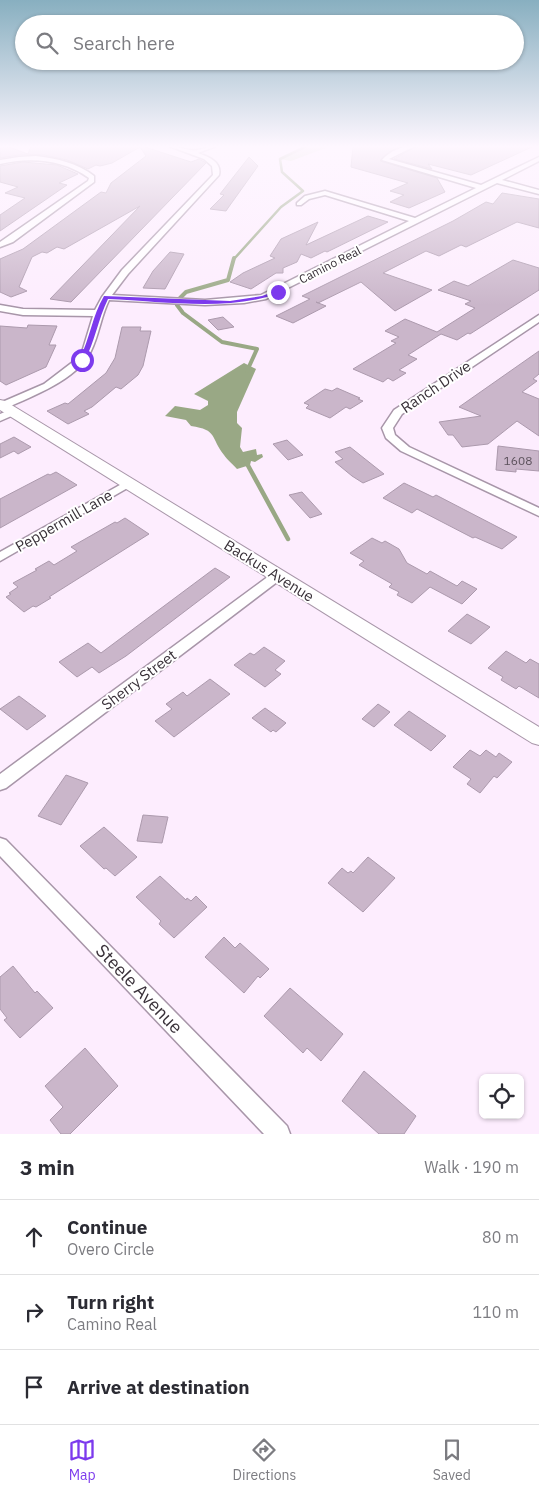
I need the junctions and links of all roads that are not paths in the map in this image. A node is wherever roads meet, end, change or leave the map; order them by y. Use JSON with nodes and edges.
{"nodes":[{"id":1,"x":67,"y":199,"type":"edge"},
{"id":2,"x":194,"y":199,"type":"edge"},
{"id":3,"x":305,"y":199,"type":"edge"},
{"id":4,"x":344,"y":199,"type":"edge"},
{"id":5,"x":461,"y":199,"type":"edge"},
{"id":6,"x":299,"y":204,"type":"dead end"},
{"id":7,"x":417,"y":221,"type":"junction"},
{"id":8,"x":0,"y":245,"type":"edge"},
{"id":9,"x":106,"y":297,"type":"junction"},
{"id":10,"x":0,"y":308,"type":"edge"},
{"id":11,"x":98,"y":313,"type":"junction"},
{"id":12,"x":539,"y":318,"type":"edge"},
{"id":13,"x":4,"y":410,"type":"edge"},
{"id":14,"x":127,"y":484,"type":"junction"},
{"id":15,"x":539,"y":512,"type":"edge"},
{"id":16,"x":0,"y":557,"type":"edge"},
{"id":17,"x":277,"y":576,"type":"junction"},
{"id":18,"x":539,"y":737,"type":"edge"},
{"id":19,"x":0,"y":783,"type":"edge"},
{"id":20,"x":0,"y":845,"type":"edge"},
{"id":21,"x":279,"y":1134,"type":"edge"}],
"edges":[{"from":1,"to":8,"type":"street"},
{"from":2,"to":9,"type":"street"},
{"from":3,"to":6,"type":"street"},
{"from":4,"to":7,"type":"street"},
{"from":5,"to":7,"type":"street","name":"Camino Real"},
{"from":7,"to":9,"type":"street","name":"Camino Real"},
{"from":9,"to":11,"type":"street"},
{"from":10,"to":11,"type":"street"},
{"from":11,"to":13,"type":"street"},
{"from":12,"to":15,"type":"street","name":"Ranch Drive"},
{"from":13,"to":14,"type":"street","name":"Backus Avenue"},
{"from":14,"to":16,"type":"street","name":"Peppermill Lane"},
{"from":14,"to":17,"type":"street","name":"Backus Avenue"},
{"from":17,"to":18,"type":"street","name":"Backus Avenue"},
{"from":17,"to":19,"type":"street","name":"Sherry Street"},
{"from":20,"to":21,"type":"street","name":"Steele Avenue"}]}
